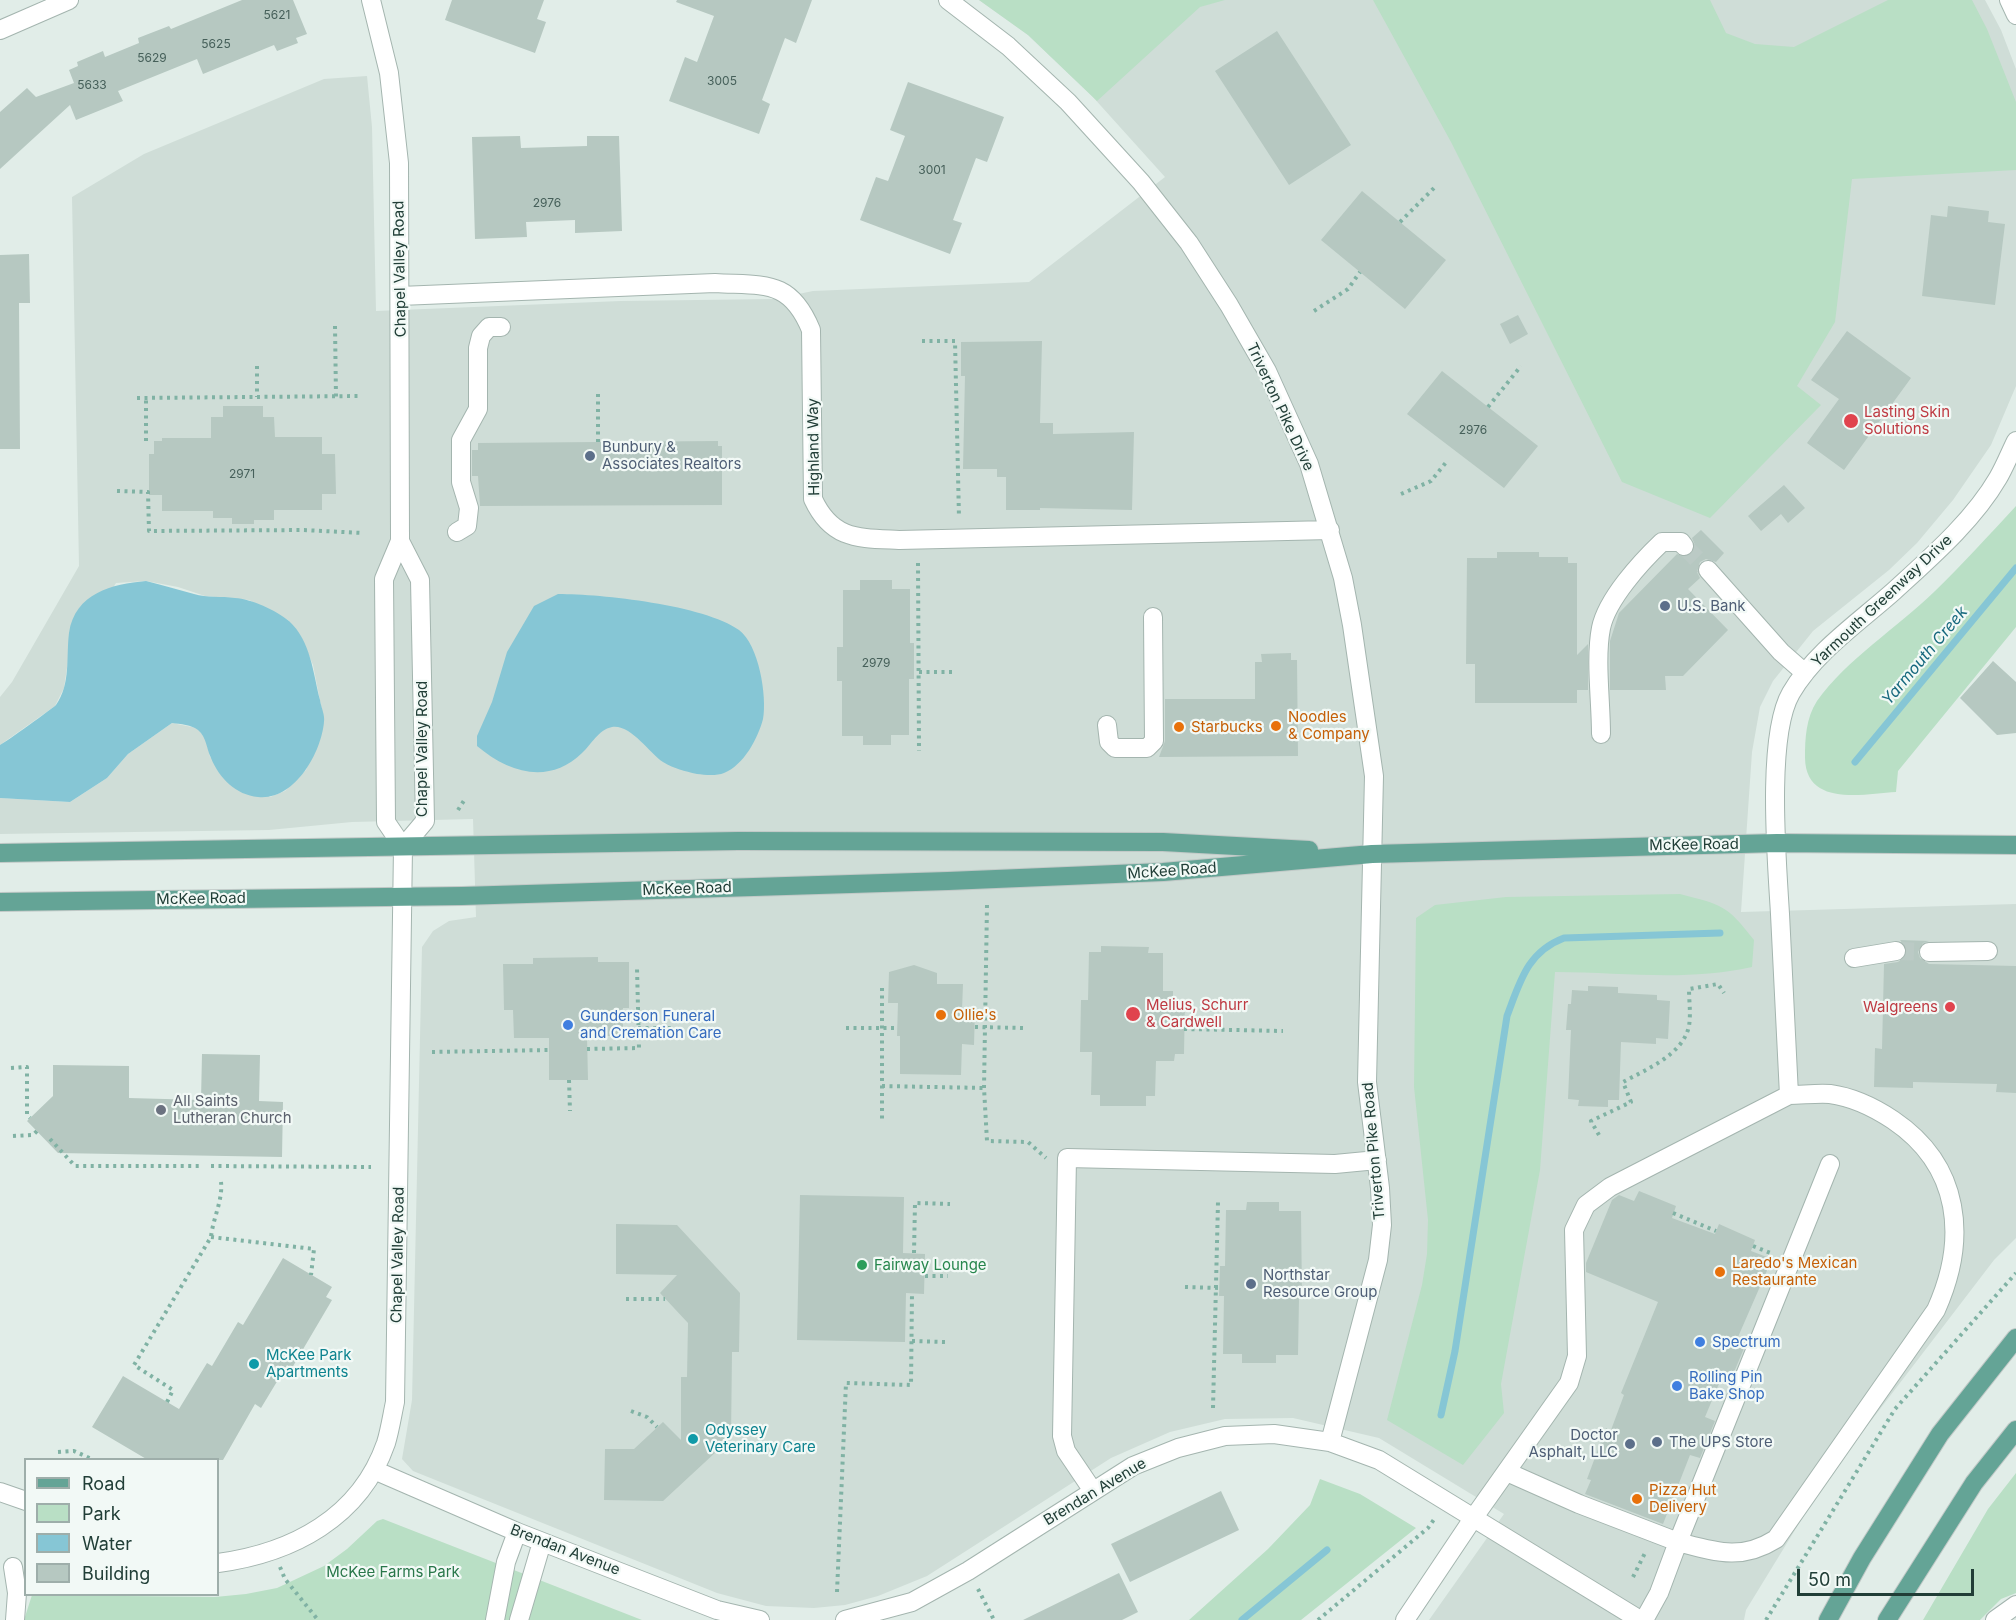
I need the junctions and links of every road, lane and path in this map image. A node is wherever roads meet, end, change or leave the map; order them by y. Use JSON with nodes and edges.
{"nodes":[{"id":1,"x":69,"y":0,"type":"edge"},
{"id":2,"x":371,"y":0,"type":"edge"},
{"id":3,"x":948,"y":0,"type":"edge"},
{"id":4,"x":2008,"y":0,"type":"edge"},
{"id":5,"x":2016,"y":15,"type":"edge"},
{"id":6,"x":0,"y":30,"type":"edge"},
{"id":7,"x":1434,"y":188,"type":"dead end"},
{"id":8,"x":1400,"y":222,"type":"dead end"},
{"id":9,"x":1360,"y":272,"type":"dead end"},
{"id":10,"x":400,"y":296,"type":"junction"},
{"id":11,"x":1314,"y":310,"type":"dead end"},
{"id":12,"x":335,"y":326,"type":"dead end"},
{"id":13,"x":501,"y":327,"type":"dead end"},
{"id":14,"x":922,"y":341,"type":"dead end"},
{"id":15,"x":257,"y":366,"type":"dead end"},
{"id":16,"x":1521,"y":366,"type":"dead end"},
{"id":17,"x":598,"y":394,"type":"dead end"},
{"id":18,"x":361,"y":396,"type":"dead end"},
{"id":19,"x":257,"y":397,"type":"junction"},
{"id":20,"x":336,"y":397,"type":"junction"},
{"id":21,"x":137,"y":398,"type":"dead end"},
{"id":22,"x":146,"y":398,"type":"junction"},
{"id":23,"x":1488,"y":407,"type":"dead end"},
{"id":24,"x":146,"y":441,"type":"dead end"},
{"id":25,"x":2016,"y":441,"type":"edge"},
{"id":26,"x":598,"y":442,"type":"dead end"},
{"id":27,"x":1448,"y":460,"type":"dead end"},
{"id":28,"x":117,"y":491,"type":"dead end"},
{"id":29,"x":1401,"y":494,"type":"dead end"},
{"id":30,"x":948,"y":519,"type":"dead end"},
{"id":31,"x":1330,"y":530,"type":"junction"},
{"id":32,"x":457,"y":532,"type":"dead end"},
{"id":33,"x":362,"y":533,"type":"dead end"},
{"id":34,"x":400,"y":541,"type":"junction"},
{"id":35,"x":1684,"y":546,"type":"dead end"},
{"id":36,"x":918,"y":563,"type":"dead end"},
{"id":37,"x":1708,"y":570,"type":"tunnel mouth"},
{"id":38,"x":1153,"y":617,"type":"dead end"},
{"id":39,"x":919,"y":672,"type":"junction"},
{"id":40,"x":952,"y":672,"type":"dead end"},
{"id":41,"x":1805,"y":673,"type":"junction"},
{"id":42,"x":1107,"y":724,"type":"dead end"},
{"id":43,"x":1601,"y":734,"type":"dead end"},
{"id":44,"x":919,"y":751,"type":"dead end"},
{"id":45,"x":465,"y":799,"type":"dead end"},
{"id":46,"x":458,"y":810,"type":"dead end"},
{"id":47,"x":1776,"y":843,"type":"junction"},
{"id":48,"x":2016,"y":845,"type":"edge"},
{"id":49,"x":404,"y":847,"type":"junction"},
{"id":50,"x":0,"y":852,"type":"edge"},
{"id":51,"x":1372,"y":854,"type":"junction"},
{"id":52,"x":403,"y":897,"type":"junction"},
{"id":53,"x":0,"y":902,"type":"edge"},
{"id":54,"x":987,"y":905,"type":"dead end"},
{"id":55,"x":1896,"y":951,"type":"tunnel mouth"},
{"id":56,"x":1988,"y":951,"type":"dead end"},
{"id":57,"x":1929,"y":952,"type":"tunnel mouth"},
{"id":58,"x":1854,"y":958,"type":"dead end"},
{"id":59,"x":637,"y":968,"type":"dead end"},
{"id":60,"x":882,"y":988,"type":"dead end"},
{"id":61,"x":1724,"y":993,"type":"dead end"},
{"id":62,"x":975,"y":1027,"type":"dead end"},
{"id":63,"x":985,"y":1027,"type":"junction"},
{"id":64,"x":638,"y":1028,"type":"junction"},
{"id":65,"x":675,"y":1028,"type":"dead end"},
{"id":66,"x":846,"y":1028,"type":"dead end"},
{"id":67,"x":882,"y":1028,"type":"junction"},
{"id":68,"x":897,"y":1028,"type":"dead end"},
{"id":69,"x":1023,"y":1028,"type":"dead end"},
{"id":70,"x":1184,"y":1029,"type":"dead end"},
{"id":71,"x":1283,"y":1031,"type":"dead end"},
{"id":72,"x":587,"y":1049,"type":"dead end"},
{"id":73,"x":549,"y":1050,"type":"dead end"},
{"id":74,"x":432,"y":1052,"type":"dead end"},
{"id":75,"x":11,"y":1068,"type":"dead end"},
{"id":76,"x":569,"y":1080,"type":"dead end"},
{"id":77,"x":882,"y":1086,"type":"junction"},
{"id":78,"x":984,"y":1088,"type":"junction"},
{"id":79,"x":1789,"y":1095,"type":"junction"},
{"id":80,"x":570,"y":1111,"type":"dead end"},
{"id":81,"x":30,"y":1118,"type":"dead end"},
{"id":82,"x":882,"y":1122,"type":"dead end"},
{"id":83,"x":37,"y":1131,"type":"dead end"},
{"id":84,"x":1599,"y":1135,"type":"dead end"},
{"id":85,"x":12,"y":1136,"type":"dead end"},
{"id":86,"x":50,"y":1139,"type":"dead end"},
{"id":87,"x":1377,"y":1160,"type":"junction"},
{"id":88,"x":1830,"y":1164,"type":"dead end"},
{"id":89,"x":1067,"y":1165,"type":"junction"},
{"id":90,"x":200,"y":1167,"type":"dead end"},
{"id":91,"x":211,"y":1167,"type":"dead end"},
{"id":92,"x":371,"y":1167,"type":"dead end"},
{"id":93,"x":221,"y":1182,"type":"dead end"},
{"id":94,"x":1218,"y":1202,"type":"dead end"},
{"id":95,"x":950,"y":1204,"type":"dead end"},
{"id":96,"x":1673,"y":1213,"type":"dead end"},
{"id":97,"x":1716,"y":1231,"type":"dead end"},
{"id":98,"x":211,"y":1237,"type":"junction"},
{"id":99,"x":914,"y":1253,"type":"dead end"},
{"id":100,"x":2016,"y":1273,"type":"edge"},
{"id":101,"x":311,"y":1275,"type":"dead end"},
{"id":102,"x":925,"y":1276,"type":"dead end"},
{"id":103,"x":948,"y":1276,"type":"dead end"},
{"id":104,"x":1185,"y":1287,"type":"dead end"},
{"id":105,"x":1218,"y":1288,"type":"junction"},
{"id":106,"x":912,"y":1293,"type":"dead end"},
{"id":107,"x":626,"y":1299,"type":"dead end"},
{"id":108,"x":665,"y":1299,"type":"dead end"},
{"id":109,"x":2016,"y":1338,"type":"edge"},
{"id":110,"x":912,"y":1341,"type":"junction"},
{"id":111,"x":946,"y":1342,"type":"dead end"},
{"id":112,"x":167,"y":1402,"type":"dead end"},
{"id":113,"x":1213,"y":1408,"type":"dead end"},
{"id":114,"x":631,"y":1412,"type":"dead end"},
{"id":115,"x":657,"y":1427,"type":"dead end"},
{"id":116,"x":2016,"y":1430,"type":"edge"},
{"id":117,"x":1330,"y":1442,"type":"junction"},
{"id":118,"x":58,"y":1452,"type":"dead end"},
{"id":119,"x":90,"y":1458,"type":"edge"},
{"id":120,"x":374,"y":1470,"type":"junction"},
{"id":121,"x":1507,"y":1472,"type":"junction"},
{"id":122,"x":1093,"y":1491,"type":"junction"},
{"id":123,"x":0,"y":1492,"type":"edge"},
{"id":124,"x":24,"y":1500,"type":"edge"},
{"id":125,"x":1472,"y":1520,"type":"junction"},
{"id":126,"x":1428,"y":1528,"type":"dead end"},
{"id":127,"x":517,"y":1532,"type":"junction"},
{"id":128,"x":542,"y":1542,"type":"junction"},
{"id":129,"x":1678,"y":1542,"type":"junction"},
{"id":130,"x":272,"y":1552,"type":"junction"},
{"id":131,"x":219,"y":1563,"type":"edge"},
{"id":132,"x":13,"y":1567,"type":"dead end"},
{"id":133,"x":968,"y":1571,"type":"junction"},
{"id":134,"x":837,"y":1592,"type":"dead end"},
{"id":135,"x":2016,"y":1605,"type":"edge"},
{"id":136,"x":15,"y":1620,"type":"edge"},
{"id":137,"x":318,"y":1620,"type":"edge"},
{"id":138,"x":495,"y":1620,"type":"edge"},
{"id":139,"x":519,"y":1620,"type":"edge"},
{"id":140,"x":760,"y":1620,"type":"edge"},
{"id":141,"x":845,"y":1620,"type":"edge"},
{"id":142,"x":994,"y":1620,"type":"edge"},
{"id":143,"x":1318,"y":1620,"type":"edge"},
{"id":144,"x":1406,"y":1620,"type":"edge"},
{"id":145,"x":1642,"y":1620,"type":"edge"},
{"id":146,"x":1766,"y":1620,"type":"edge"},
{"id":147,"x":1828,"y":1620,"type":"edge"},
{"id":148,"x":1887,"y":1620,"type":"edge"},
{"id":149,"x":1995,"y":1620,"type":"edge"}],
"edges":[{"from":1,"to":6,"type":"street"},
{"from":2,"to":10,"type":"street","name":"Chapel Valley Road"},
{"from":3,"to":31,"type":"street","name":"Triverton Pike Drive"},
{"from":4,"to":5,"type":"street"},
{"from":7,"to":8,"type":"path"},
{"from":9,"to":11,"type":"path"},
{"from":10,"to":31,"type":"street","name":"Highland Way"},
{"from":10,"to":34,"type":"street","name":"Chapel Valley Road"},
{"from":12,"to":20,"type":"path"},
{"from":13,"to":32,"type":"street"},
{"from":14,"to":30,"type":"path"},
{"from":15,"to":19,"type":"path"},
{"from":16,"to":23,"type":"path"},
{"from":17,"to":26,"type":"path"},
{"from":18,"to":20,"type":"path"},
{"from":19,"to":20,"type":"path"},
{"from":19,"to":22,"type":"path"},
{"from":21,"to":22,"type":"path"},
{"from":22,"to":24,"type":"path"},
{"from":25,"to":41,"type":"street","name":"Yarmouth Greenway Drive"},
{"from":27,"to":29,"type":"path"},
{"from":28,"to":33,"type":"path"},
{"from":31,"to":51,"type":"street","name":"Triverton Pike Drive"},
{"from":34,"to":49,"type":"street","name":"Chapel Valley Road"},
{"from":34,"to":49,"type":"street","name":"Chapel Valley Road"},
{"from":35,"to":43,"type":"street"},
{"from":36,"to":39,"type":"path"},
{"from":37,"to":41,"type":"street"},
{"from":38,"to":42,"type":"street"},
{"from":39,"to":40,"type":"path"},
{"from":39,"to":44,"type":"path"},
{"from":41,"to":47,"type":"street","name":"Yarmouth Greenway Drive"},
{"from":45,"to":46,"type":"path"},
{"from":47,"to":48,"type":"main road","name":"McKee Road"},
{"from":47,"to":51,"type":"main road","name":"McKee Road"},
{"from":47,"to":79,"type":"street","name":"Yarmouth Greenway Drive"},
{"from":49,"to":50,"type":"main road","name":"McKee Road"},
{"from":49,"to":51,"type":"main road","name":"McKee Road"},
{"from":49,"to":52,"type":"street","name":"Chapel Valley Road"},
{"from":51,"to":52,"type":"main road","name":"McKee Road"},
{"from":51,"to":87,"type":"street","name":"Triverton Pike Road"},
{"from":52,"to":53,"type":"main road","name":"McKee Road"},
{"from":52,"to":120,"type":"street","name":"Chapel Valley Road"},
{"from":54,"to":63,"type":"path"},
{"from":55,"to":58,"type":"street"},
{"from":56,"to":57,"type":"street"},
{"from":59,"to":64,"type":"path"},
{"from":60,"to":67,"type":"path"},
{"from":61,"to":84,"type":"path"},
{"from":62,"to":63,"type":"path"},
{"from":63,"to":69,"type":"path"},
{"from":63,"to":78,"type":"path"},
{"from":64,"to":65,"type":"path"},
{"from":64,"to":72,"type":"path"},
{"from":66,"to":67,"type":"path"},
{"from":67,"to":68,"type":"path"},
{"from":67,"to":77,"type":"path"},
{"from":70,"to":71,"type":"path"},
{"from":73,"to":74,"type":"path"},
{"from":75,"to":81,"type":"path"},
{"from":76,"to":80,"type":"path"},
{"from":77,"to":78,"type":"path"},
{"from":77,"to":82,"type":"path"},
{"from":78,"to":89,"type":"path"},
{"from":79,"to":121,"type":"street"},
{"from":79,"to":129,"type":"street"},
{"from":83,"to":85,"type":"path"},
{"from":86,"to":90,"type":"path"},
{"from":87,"to":89,"type":"street"},
{"from":87,"to":117,"type":"street","name":"Triverton Pike Road"},
{"from":88,"to":129,"type":"street"},
{"from":89,"to":122,"type":"street"},
{"from":91,"to":92,"type":"path"},
{"from":93,"to":98,"type":"path"},
{"from":94,"to":105,"type":"path"},
{"from":95,"to":99,"type":"path"},
{"from":96,"to":97,"type":"path"},
{"from":98,"to":101,"type":"path"},
{"from":98,"to":112,"type":"path"},
{"from":100,"to":146,"type":"path"},
{"from":102,"to":103,"type":"path"},
{"from":104,"to":105,"type":"path"},
{"from":105,"to":113,"type":"path"},
{"from":106,"to":110,"type":"path"},
{"from":107,"to":108,"type":"path"},
{"from":109,"to":147,"type":"main road"},
{"from":110,"to":111,"type":"path"},
{"from":110,"to":134,"type":"path"},
{"from":114,"to":115,"type":"path"},
{"from":116,"to":148,"type":"main road"},
{"from":117,"to":122,"type":"street","name":"Brendan Avenue"},
{"from":117,"to":125,"type":"street","name":"Brendan Avenue"},
{"from":118,"to":119,"type":"path"},
{"from":120,"to":127,"type":"street","name":"Brendan Avenue"},
{"from":120,"to":130,"type":"street","name":"Chapel Valley Road"},
{"from":121,"to":125,"type":"street"},
{"from":121,"to":129,"type":"street"},
{"from":122,"to":133,"type":"street","name":"Brendan Avenue"},
{"from":123,"to":124,"type":"street"},
{"from":125,"to":144,"type":"street"},
{"from":125,"to":145,"type":"street","name":"Brendan Avenue"},
{"from":126,"to":143,"type":"path"},
{"from":127,"to":128,"type":"street","name":"Brendan Avenue"},
{"from":127,"to":138,"type":"street"},
{"from":128,"to":139,"type":"street"},
{"from":128,"to":140,"type":"street","name":"Brendan Avenue"},
{"from":129,"to":145,"type":"street"},
{"from":130,"to":131,"type":"street","name":"Chapel Valley Road"},
{"from":130,"to":137,"type":"path"},
{"from":132,"to":136,"type":"street"},
{"from":133,"to":141,"type":"street","name":"Brendan Avenue"},
{"from":133,"to":142,"type":"path"},
{"from":135,"to":149,"type":"street"}]}
